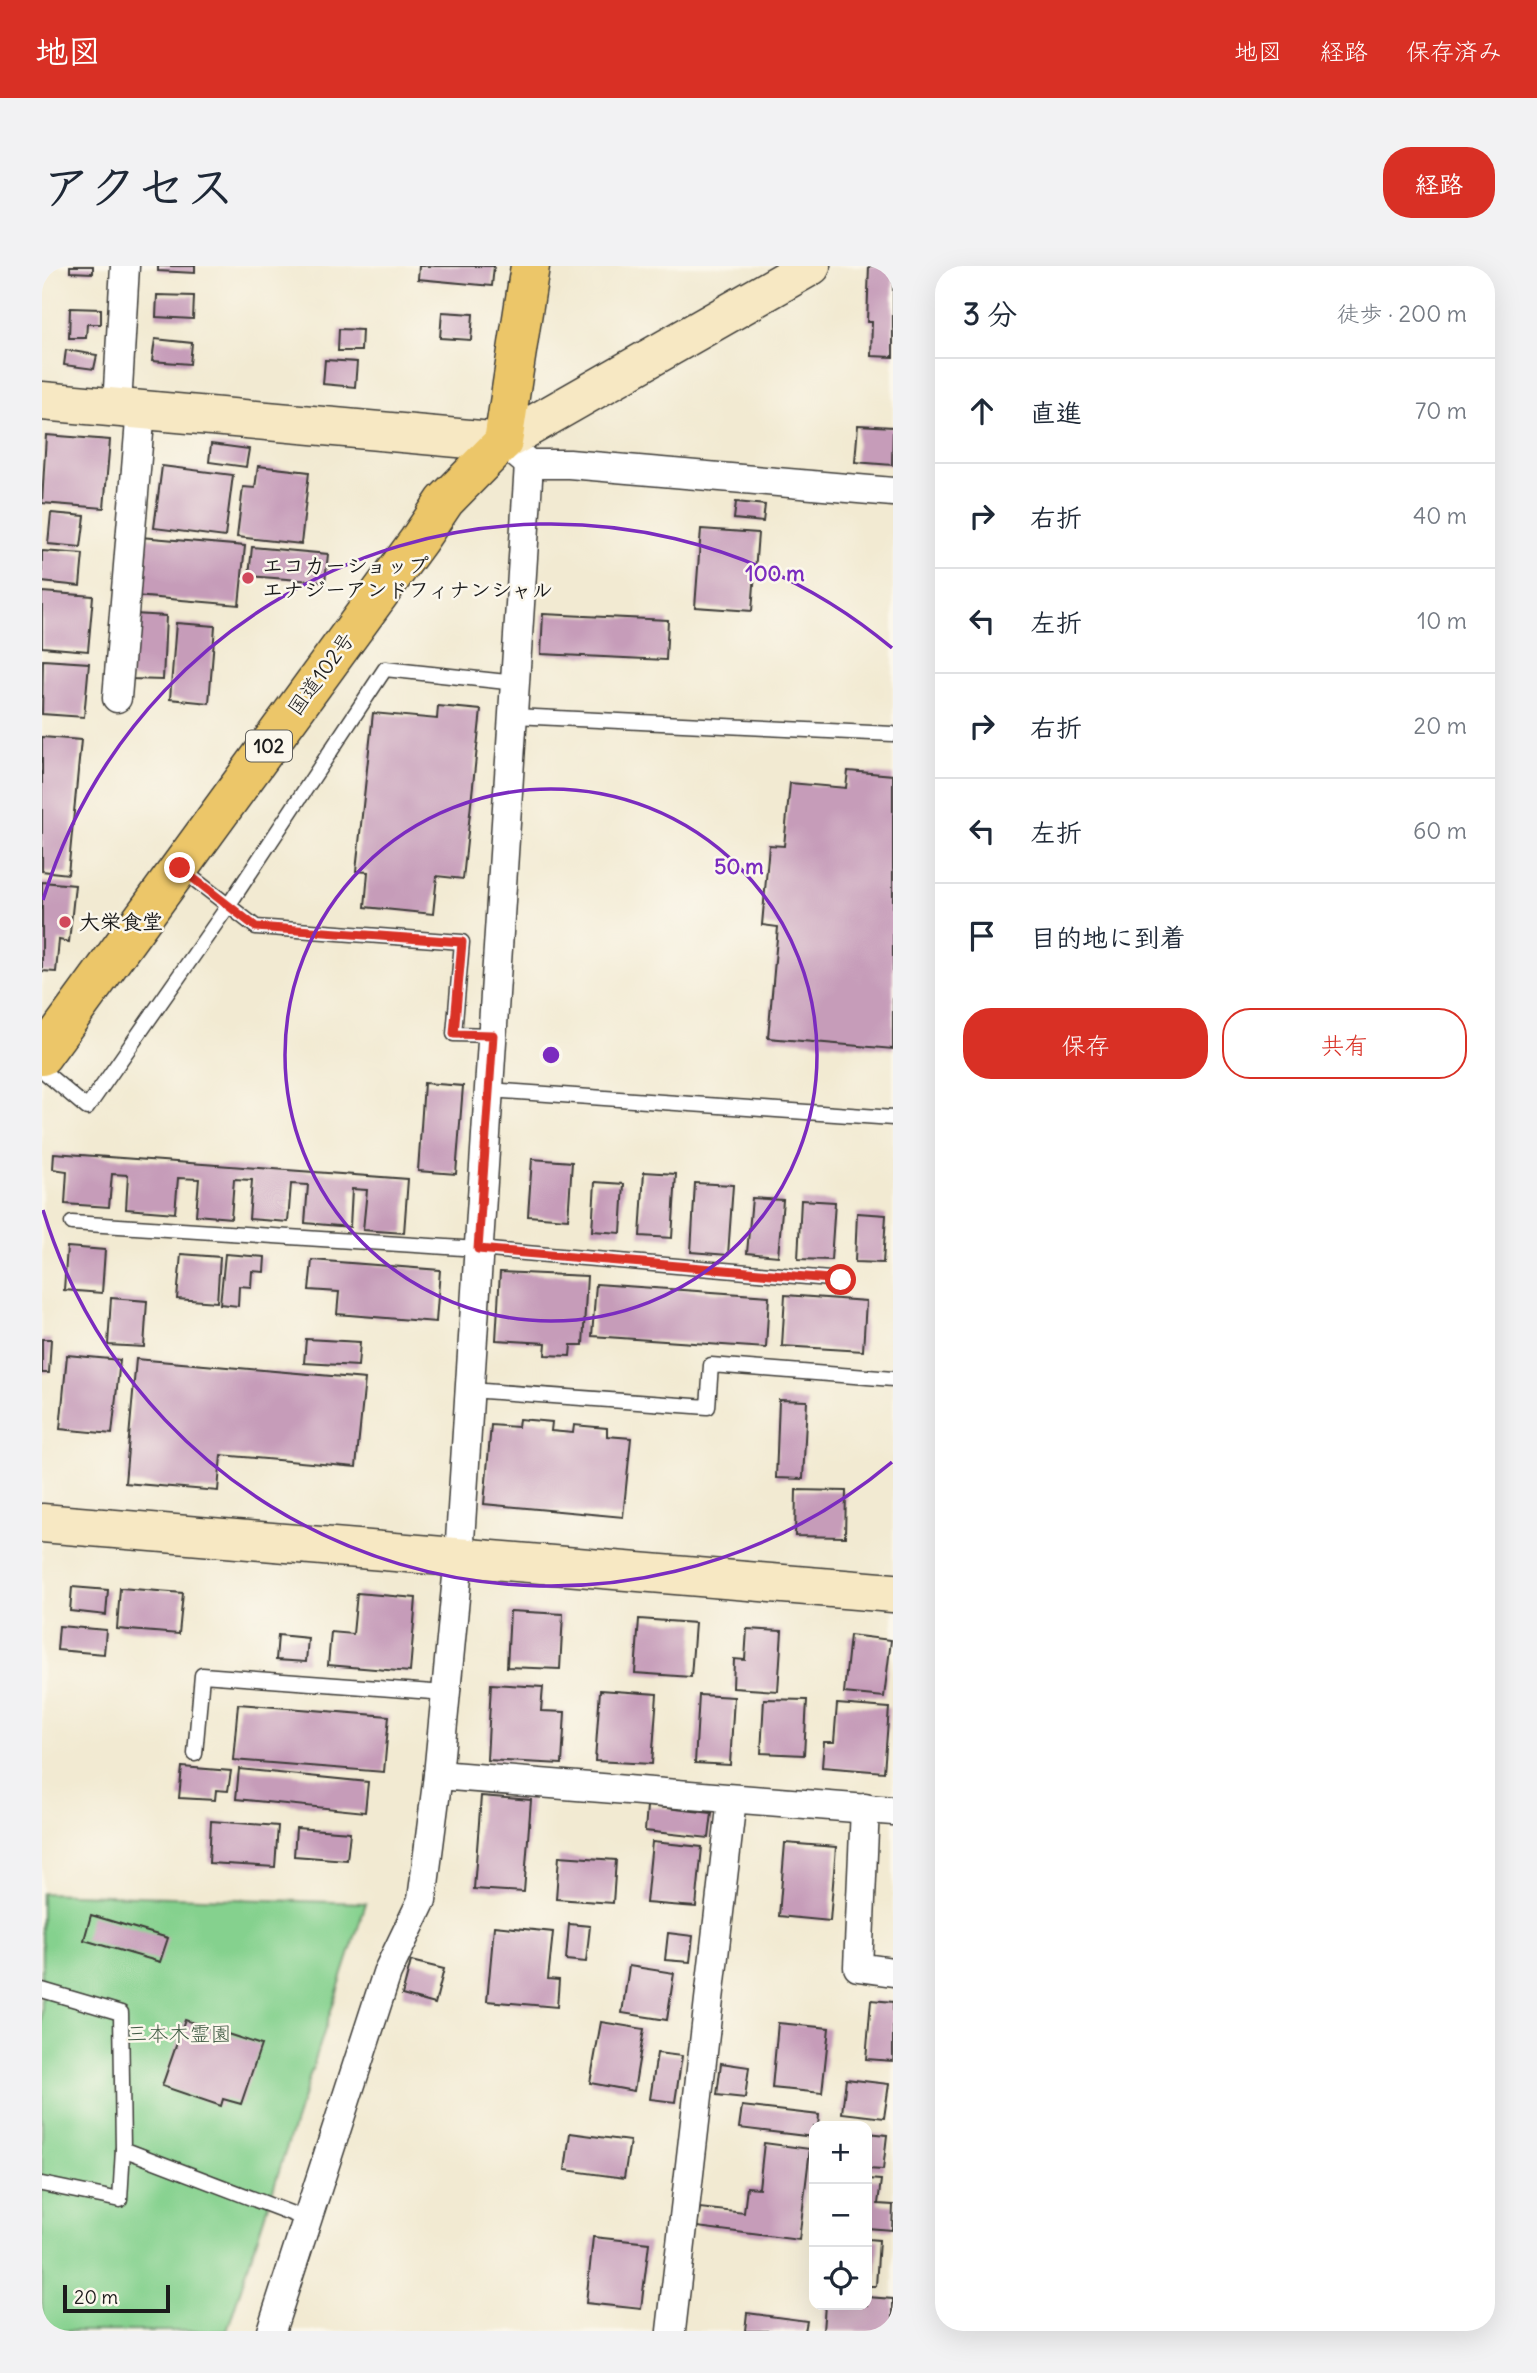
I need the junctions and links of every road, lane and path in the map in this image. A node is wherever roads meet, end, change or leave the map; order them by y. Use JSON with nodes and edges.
{"nodes":[{"id":1,"x":125,"y":266,"type":"edge"},
{"id":2,"x":530,"y":266,"type":"edge"},
{"id":3,"x":811,"y":266,"type":"edge"},
{"id":4,"x":42,"y":401,"type":"edge"},
{"id":5,"x":129,"y":407,"type":"junction"},
{"id":6,"x":516,"y":453,"type":"junction"},
{"id":7,"x":893,"y":492,"type":"edge"},
{"id":8,"x":516,"y":683,"type":"junction"},
{"id":9,"x":117,"y":698,"type":"dead end"},
{"id":10,"x":514,"y":716,"type":"junction"},
{"id":11,"x":893,"y":734,"type":"edge"},
{"id":12,"x":180,"y":868,"type":"junction"},
{"id":13,"x":228,"y":906,"type":"junction"},
{"id":14,"x":493,"y":1035,"type":"junction"},
{"id":15,"x":42,"y":1056,"type":"edge"},
{"id":16,"x":42,"y":1070,"type":"edge"},
{"id":17,"x":488,"y":1090,"type":"junction"},
{"id":18,"x":893,"y":1118,"type":"edge"},
{"id":19,"x":72,"y":1223,"type":"dead end"},
{"id":20,"x":478,"y":1249,"type":"junction"},
{"id":21,"x":841,"y":1280,"type":"dead end"},
{"id":22,"x":893,"y":1379,"type":"edge"},
{"id":23,"x":470,"y":1390,"type":"junction"},
{"id":24,"x":42,"y":1523,"type":"edge"},
{"id":25,"x":459,"y":1556,"type":"junction"},
{"id":26,"x":893,"y":1593,"type":"edge"},
{"id":27,"x":446,"y":1692,"type":"junction"},
{"id":28,"x":195,"y":1754,"type":"dead end"},
{"id":29,"x":438,"y":1775,"type":"junction"},
{"id":30,"x":732,"y":1799,"type":"junction"},
{"id":31,"x":865,"y":1808,"type":"junction"},
{"id":32,"x":893,"y":1811,"type":"edge"},
{"id":33,"x":893,"y":1972,"type":"edge"},
{"id":34,"x":42,"y":1990,"type":"edge"},
{"id":35,"x":123,"y":2149,"type":"junction"},
{"id":36,"x":42,"y":2184,"type":"edge"},
{"id":37,"x":306,"y":2219,"type":"junction"},
{"id":38,"x":271,"y":2331,"type":"edge"},
{"id":39,"x":671,"y":2331,"type":"edge"}],
"edges":[{"from":1,"to":5,"type":"street"},
{"from":2,"to":6,"type":"highway"},
{"from":3,"to":6,"type":"street"},
{"from":4,"to":5,"type":"street"},
{"from":5,"to":6,"type":"street"},
{"from":5,"to":9,"type":"street"},
{"from":6,"to":7,"type":"street"},
{"from":6,"to":8,"type":"street"},
{"from":6,"to":12,"type":"highway","name":"国道102号","number":"102"},
{"from":8,"to":10,"type":"street"},
{"from":8,"to":13,"type":"lane"},
{"from":10,"to":11,"type":"lane"},
{"from":10,"to":14,"type":"street"},
{"from":12,"to":13,"type":"lane"},
{"from":12,"to":15,"type":"highway","name":"国道102号","number":"102"},
{"from":13,"to":14,"type":"lane"},
{"from":13,"to":16,"type":"lane"},
{"from":14,"to":17,"type":"street"},
{"from":17,"to":18,"type":"lane"},
{"from":17,"to":20,"type":"street"},
{"from":19,"to":20,"type":"lane"},
{"from":20,"to":21,"type":"lane"},
{"from":20,"to":23,"type":"street"},
{"from":22,"to":23,"type":"lane"},
{"from":23,"to":25,"type":"street"},
{"from":24,"to":25,"type":"street"},
{"from":25,"to":26,"type":"street"},
{"from":25,"to":27,"type":"street"},
{"from":27,"to":28,"type":"lane"},
{"from":27,"to":29,"type":"street"},
{"from":29,"to":30,"type":"street"},
{"from":29,"to":37,"type":"street"},
{"from":30,"to":31,"type":"street"},
{"from":30,"to":39,"type":"street"},
{"from":31,"to":32,"type":"street"},
{"from":31,"to":33,"type":"street"},
{"from":34,"to":35,"type":"lane"},
{"from":35,"to":36,"type":"lane"},
{"from":35,"to":37,"type":"lane"},
{"from":37,"to":38,"type":"street"}]}
